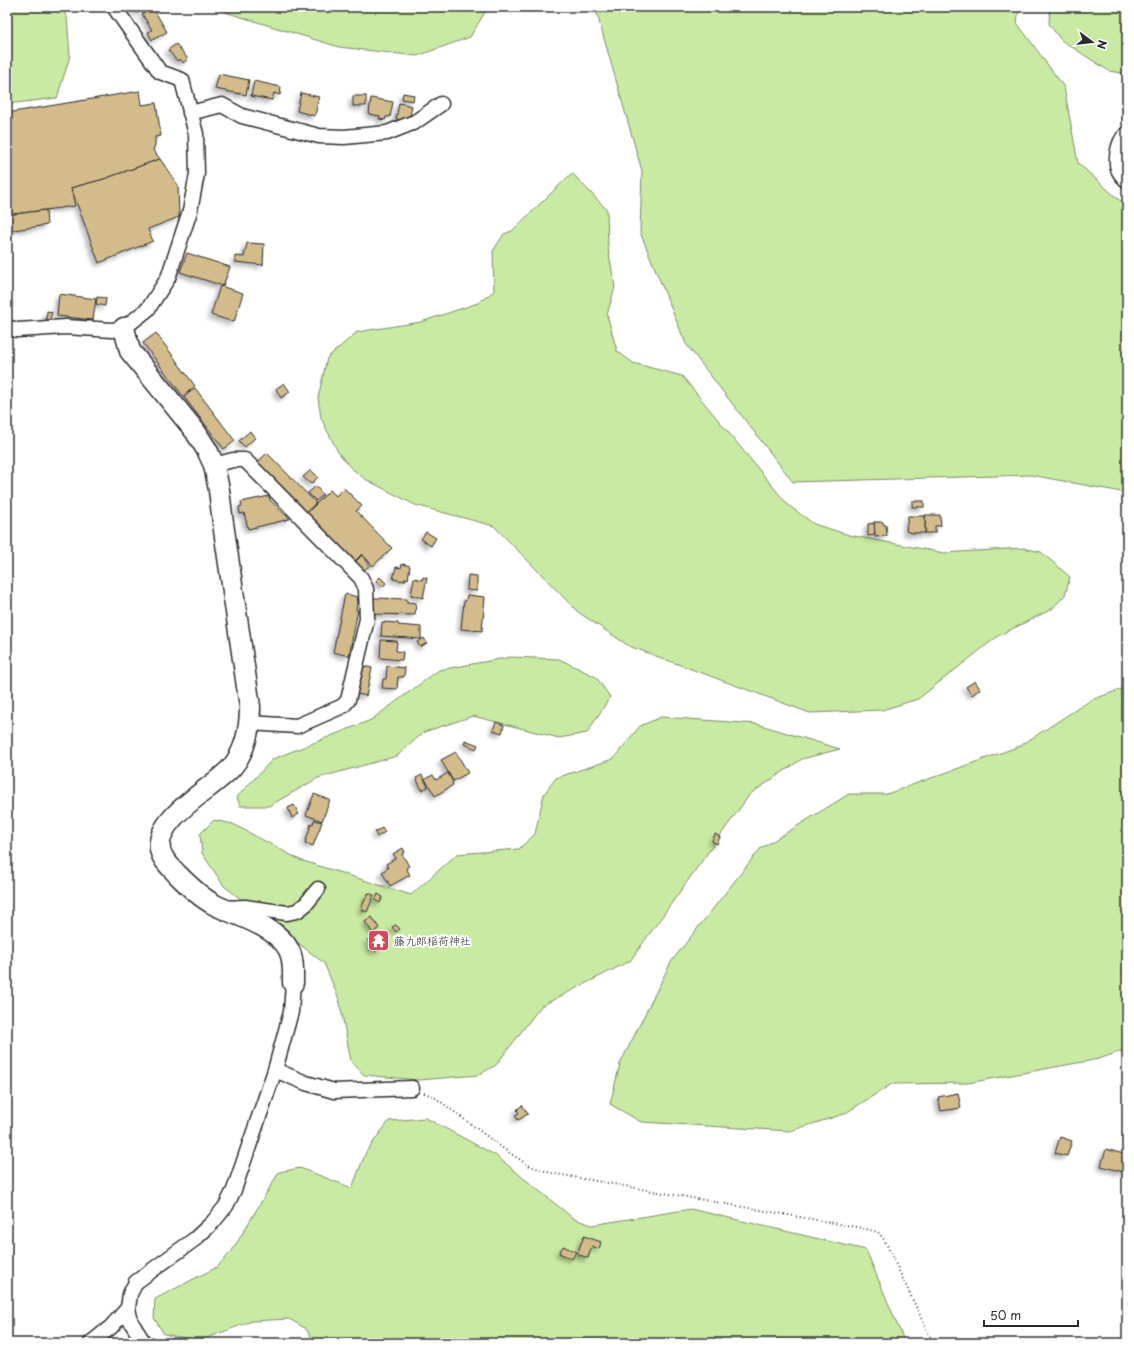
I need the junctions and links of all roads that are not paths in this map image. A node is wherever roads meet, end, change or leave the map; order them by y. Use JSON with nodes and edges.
{"nodes":[{"id":1,"x":114,"y":7,"type":"edge"},
{"id":2,"x":441,"y":104,"type":"dead end"},
{"id":3,"x":190,"y":113,"type":"junction"},
{"id":4,"x":1127,"y":134,"type":"edge"},
{"id":5,"x":1127,"y":181,"type":"edge"},
{"id":6,"x":7,"y":327,"type":"edge"},
{"id":7,"x":124,"y":328,"type":"junction"},
{"id":8,"x":214,"y":465,"type":"junction"},
{"id":9,"x":250,"y":723,"type":"junction"},
{"id":10,"x":318,"y":889,"type":"dead end"},
{"id":11,"x":224,"y":909,"type":"junction"},
{"id":12,"x":293,"y":983,"type":"joint"},
{"id":13,"x":275,"y":1070,"type":"junction"},
{"id":14,"x":412,"y":1088,"type":"road end"},
{"id":15,"x":128,"y":1308,"type":"junction"},
{"id":16,"x":91,"y":1343,"type":"edge"},
{"id":17,"x":144,"y":1343,"type":"edge"}],
"edges":[{"from":1,"to":3,"type":"street"},
{"from":2,"to":3,"type":"street"},
{"from":3,"to":7,"type":"street"},
{"from":4,"to":5,"type":"street"},
{"from":6,"to":7,"type":"street"},
{"from":7,"to":8,"type":"street"},
{"from":8,"to":9,"type":"street"},
{"from":8,"to":9,"type":"street"},
{"from":9,"to":11,"type":"street"},
{"from":10,"to":11,"type":"street"},
{"from":11,"to":12,"type":"street"},
{"from":12,"to":13,"type":"street"},
{"from":13,"to":14,"type":"street"},
{"from":13,"to":15,"type":"street"},
{"from":15,"to":16,"type":"street"},
{"from":15,"to":17,"type":"street"}]}
